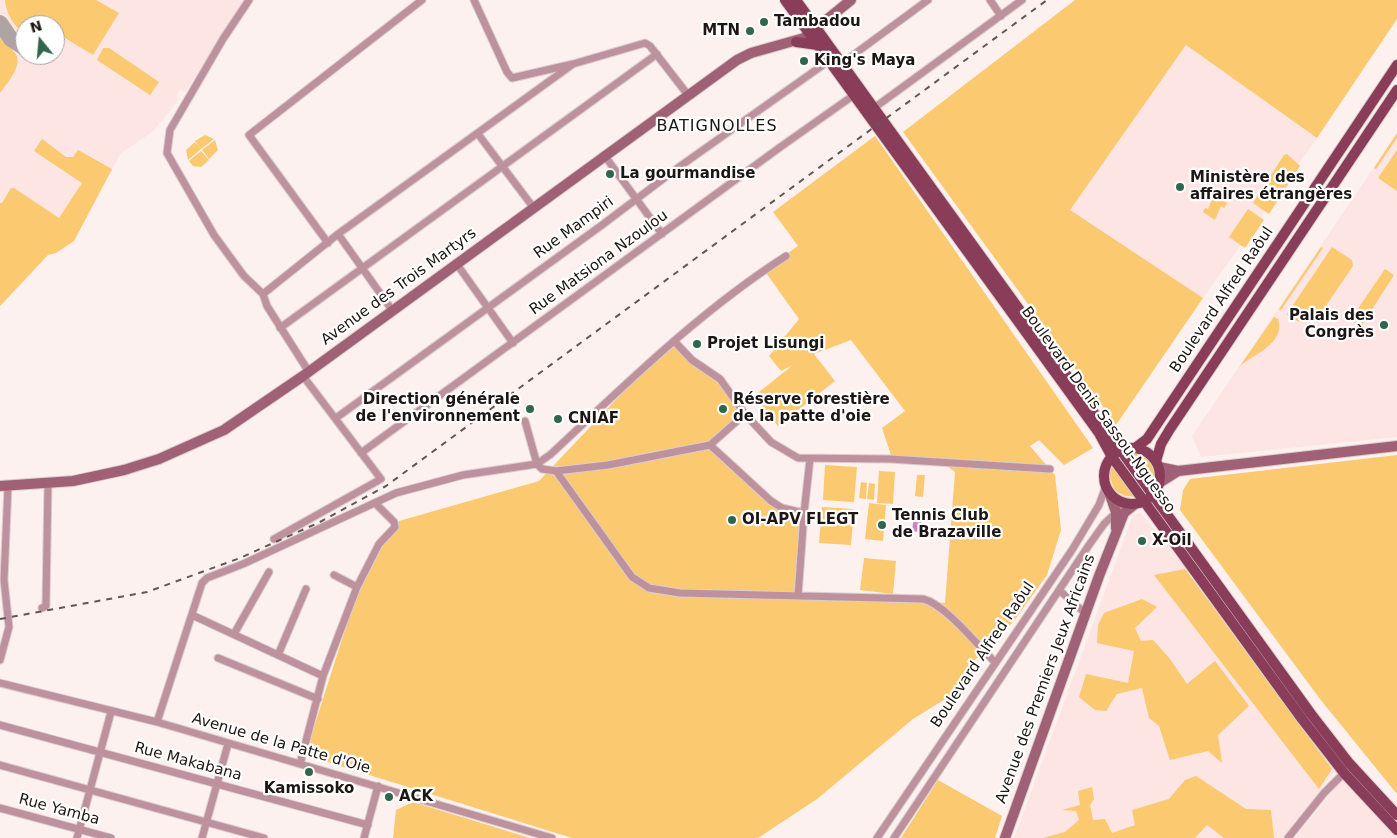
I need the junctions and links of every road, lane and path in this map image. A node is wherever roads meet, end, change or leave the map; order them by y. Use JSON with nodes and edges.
{"nodes":[{"id":1,"x":249,"y":0,"type":"edge"},
{"id":2,"x":422,"y":0,"type":"edge"},
{"id":3,"x":474,"y":0,"type":"edge"},
{"id":4,"x":785,"y":0,"type":"edge"},
{"id":5,"x":796,"y":0,"type":"edge"},
{"id":6,"x":928,"y":0,"type":"edge"},
{"id":7,"x":990,"y":0,"type":"edge"},
{"id":8,"x":1022,"y":0,"type":"edge"},
{"id":9,"x":851,"y":1,"type":"edge"},
{"id":10,"x":1001,"y":16,"type":"junction"},
{"id":11,"x":812,"y":30,"type":"junction"},
{"id":12,"x":791,"y":43,"type":"junction"},
{"id":13,"x":818,"y":46,"type":"junction"},
{"id":14,"x":657,"y":54,"type":"junction"},
{"id":15,"x":830,"y":60,"type":"junction"},
{"id":16,"x":573,"y":64,"type":"junction"},
{"id":17,"x":841,"y":64,"type":"junction"},
{"id":18,"x":1397,"y":66,"type":"edge"},
{"id":19,"x":1397,"y":90,"type":"edge"},
{"id":20,"x":688,"y":95,"type":"junction"},
{"id":21,"x":854,"y":96,"type":"junction"},
{"id":22,"x":874,"y":108,"type":"junction"},
{"id":23,"x":478,"y":134,"type":"junction"},
{"id":24,"x":604,"y":156,"type":"junction"},
{"id":25,"x":503,"y":167,"type":"junction"},
{"id":26,"x":636,"y":199,"type":"junction"},
{"id":27,"x":532,"y":207,"type":"junction"},
{"id":28,"x":338,"y":234,"type":"junction"},
{"id":29,"x":662,"y":234,"type":"junction"},
{"id":30,"x":328,"y":243,"type":"junction"},
{"id":31,"x":786,"y":256,"type":"dead end"},
{"id":32,"x":456,"y":263,"type":"junction"},
{"id":33,"x":362,"y":269,"type":"junction"},
{"id":34,"x":263,"y":294,"type":"junction"},
{"id":35,"x":487,"y":308,"type":"junction"},
{"id":36,"x":392,"y":310,"type":"junction"},
{"id":37,"x":280,"y":328,"type":"junction"},
{"id":38,"x":675,"y":342,"type":"junction"},
{"id":39,"x":513,"y":343,"type":"junction"},
{"id":40,"x":306,"y":374,"type":"junction"},
{"id":41,"x":744,"y":414,"type":"junction"},
{"id":42,"x":336,"y":418,"type":"junction"},
{"id":43,"x":525,"y":421,"type":"dead end"},
{"id":44,"x":710,"y":445,"type":"junction"},
{"id":45,"x":1397,"y":446,"type":"edge"},
{"id":46,"x":1135,"y":448,"type":"junction"},
{"id":47,"x":361,"y":453,"type":"junction"},
{"id":48,"x":1116,"y":454,"type":"junction"},
{"id":49,"x":810,"y":459,"type":"junction"},
{"id":50,"x":537,"y":464,"type":"junction"},
{"id":51,"x":1157,"y":464,"type":"junction"},
{"id":52,"x":1050,"y":469,"type":"dead end"},
{"id":53,"x":1178,"y":471,"type":"junction"},
{"id":54,"x":556,"y":472,"type":"junction"},
{"id":55,"x":1159,"y":483,"type":"junction"},
{"id":56,"x":48,"y":484,"type":"junction"},
{"id":57,"x":4,"y":486,"type":"edge"},
{"id":58,"x":1108,"y":489,"type":"junction"},
{"id":59,"x":1139,"y":501,"type":"junction"},
{"id":60,"x":375,"y":503,"type":"junction"},
{"id":61,"x":1116,"y":512,"type":"junction"},
{"id":62,"x":804,"y":513,"type":"junction"},
{"id":63,"x":1116,"y":531,"type":"junction"},
{"id":64,"x":2,"y":539,"type":"edge"},
{"id":65,"x":274,"y":539,"type":"dead end"},
{"id":66,"x":269,"y":572,"type":"dead end"},
{"id":67,"x":334,"y":575,"type":"dead end"},
{"id":68,"x":2,"y":580,"type":"edge"},
{"id":69,"x":356,"y":587,"type":"junction"},
{"id":70,"x":306,"y":589,"type":"dead end"},
{"id":71,"x":1059,"y":590,"type":"junction"},
{"id":72,"x":798,"y":596,"type":"junction"},
{"id":73,"x":42,"y":608,"type":"dead end"},
{"id":74,"x":1084,"y":613,"type":"junction"},
{"id":75,"x":192,"y":615,"type":"junction"},
{"id":76,"x":234,"y":634,"type":"junction"},
{"id":77,"x":278,"y":655,"type":"junction"},
{"id":78,"x":218,"y":658,"type":"dead end"},
{"id":79,"x":0,"y":660,"type":"edge"},
{"id":80,"x":995,"y":662,"type":"junction"},
{"id":81,"x":322,"y":676,"type":"junction"},
{"id":82,"x":0,"y":683,"type":"edge"},
{"id":83,"x":318,"y":698,"type":"junction"},
{"id":84,"x":112,"y":712,"type":"junction"},
{"id":85,"x":157,"y":722,"type":"junction"},
{"id":86,"x":0,"y":725,"type":"edge"},
{"id":87,"x":228,"y":744,"type":"junction"},
{"id":88,"x":101,"y":753,"type":"junction"},
{"id":89,"x":300,"y":764,"type":"junction"},
{"id":90,"x":0,"y":765,"type":"edge"},
{"id":91,"x":1344,"y":773,"type":"junction"},
{"id":92,"x":217,"y":784,"type":"junction"},
{"id":93,"x":378,"y":786,"type":"junction"},
{"id":94,"x":89,"y":789,"type":"junction"},
{"id":95,"x":0,"y":808,"type":"edge"},
{"id":96,"x":1397,"y":815,"type":"edge"},
{"id":97,"x":207,"y":823,"type":"junction"},
{"id":98,"x":368,"y":825,"type":"junction"},
{"id":99,"x":79,"y":829,"type":"junction"},
{"id":100,"x":1397,"y":830,"type":"edge"},
{"id":101,"x":77,"y":838,"type":"edge"},
{"id":102,"x":111,"y":838,"type":"edge"},
{"id":103,"x":202,"y":838,"type":"edge"},
{"id":104,"x":264,"y":838,"type":"edge"},
{"id":105,"x":364,"y":838,"type":"edge"},
{"id":106,"x":552,"y":838,"type":"edge"},
{"id":107,"x":877,"y":838,"type":"edge"},
{"id":108,"x":894,"y":838,"type":"edge"},
{"id":109,"x":1005,"y":838,"type":"edge"},
{"id":110,"x":1288,"y":838,"type":"edge"}],
"edges":[{"from":1,"to":34,"type":"street"},
{"from":2,"to":30,"type":"street"},
{"from":3,"to":16,"type":"street"},
{"from":4,"to":11,"type":"main road","name":"Boulevard Denis Sassou-Nguesso"},
{"from":5,"to":11,"type":"main road","name":"Boulevard Denis Sassou-Nguesso"},
{"from":6,"to":17,"type":"street"},
{"from":7,"to":10,"type":"street"},
{"from":8,"to":10,"type":"street"},
{"from":9,"to":11,"type":"main road","name":"Avenue des Trois Martyrs"},
{"from":10,"to":22,"type":"street"},
{"from":11,"to":12,"type":"main road","name":"Avenue des Trois Martyrs"},
{"from":11,"to":13,"type":"main road","name":"Boulevard Denis Sassou-Nguesso"},
{"from":11,"to":17,"type":"main road","name":"Boulevard Denis Sassou-Nguesso"},
{"from":12,"to":13,"type":"main road"},
{"from":12,"to":20,"type":"main road","name":"Avenue des Trois Martyrs"},
{"from":13,"to":15,"type":"main road","name":"Boulevard Denis Sassou-Nguesso"},
{"from":14,"to":16,"type":"street"},
{"from":14,"to":20,"type":"street"},
{"from":14,"to":25,"type":"street"},
{"from":15,"to":21,"type":"main road","name":"Boulevard Denis Sassou-Nguesso"},
{"from":15,"to":26,"type":"street","name":"Rue Mampiri"},
{"from":16,"to":23,"type":"street"},
{"from":17,"to":22,"type":"main road","name":"Boulevard Denis Sassou-Nguesso"},
{"from":18,"to":46,"type":"main road","name":"Boulevard Alfred Raôul"},
{"from":19,"to":51,"type":"main road","name":"Boulevard Alfred Raôul"},
{"from":20,"to":24,"type":"main road","name":"Avenue des Trois Martyrs"},
{"from":21,"to":29,"type":"street","name":"Rue Matsiona Nzoulou"},
{"from":21,"to":48,"type":"main road","name":"Boulevard Denis Sassou-Nguesso"},
{"from":22,"to":48,"type":"main road","name":"Boulevard Denis Sassou-Nguesso"},
{"from":23,"to":25,"type":"street"},
{"from":23,"to":28,"type":"street"},
{"from":24,"to":26,"type":"street"},
{"from":24,"to":27,"type":"main road","name":"Avenue des Trois Martyrs"},
{"from":25,"to":27,"type":"street"},
{"from":25,"to":33,"type":"street"},
{"from":26,"to":29,"type":"street"},
{"from":26,"to":35,"type":"street","name":"Rue Mampiri"},
{"from":27,"to":32,"type":"main road","name":"Avenue des Trois Martyrs"},
{"from":28,"to":30,"type":"street"},
{"from":28,"to":33,"type":"street"},
{"from":29,"to":39,"type":"street","name":"Rue Matsiona Nzoulou"},
{"from":30,"to":34,"type":"street"},
{"from":31,"to":38,"type":"street"},
{"from":32,"to":35,"type":"street"},
{"from":32,"to":36,"type":"main road","name":"Avenue des Trois Martyrs"},
{"from":33,"to":36,"type":"street"},
{"from":33,"to":37,"type":"street"},
{"from":34,"to":37,"type":"street"},
{"from":35,"to":39,"type":"street"},
{"from":35,"to":42,"type":"street","name":"Rue Mampiri"},
{"from":36,"to":40,"type":"main road","name":"Avenue des Trois Martyrs"},
{"from":37,"to":40,"type":"street"},
{"from":38,"to":41,"type":"street"},
{"from":38,"to":50,"type":"street"},
{"from":39,"to":47,"type":"street","name":"Rue Matsiona Nzoulou"},
{"from":40,"to":42,"type":"street"},
{"from":40,"to":56,"type":"main road","name":"Avenue des Trois Martyrs"},
{"from":41,"to":44,"type":"street"},
{"from":41,"to":49,"type":"street"},
{"from":42,"to":47,"type":"street"},
{"from":43,"to":50,"type":"street"},
{"from":44,"to":54,"type":"street"},
{"from":44,"to":62,"type":"street"},
{"from":45,"to":53,"type":"main road"},
{"from":46,"to":48,"type":"main road"},
{"from":46,"to":51,"type":"main road"},
{"from":47,"to":65,"type":"street"},
{"from":48,"to":58,"type":"main road"},
{"from":48,"to":59,"type":"main road","name":"Boulevard Denis Sassou-Nguesso"},
{"from":49,"to":52,"type":"street"},
{"from":49,"to":62,"type":"street"},
{"from":50,"to":54,"type":"street"},
{"from":50,"to":60,"type":"street"},
{"from":51,"to":53,"type":"main road"},
{"from":51,"to":55,"type":"main road"},
{"from":53,"to":55,"type":"main road"},
{"from":54,"to":72,"type":"street"},
{"from":55,"to":59,"type":"main road"},
{"from":56,"to":57,"type":"main road","name":"Avenue des Trois Martyrs"},
{"from":56,"to":73,"type":"street"},
{"from":57,"to":64,"type":"street"},
{"from":58,"to":59,"type":"main road"},
{"from":58,"to":61,"type":"main road","name":"Avenue des Premiers Jeux Africains"},
{"from":58,"to":80,"type":"street","name":"Boulevard Alfred Raôul"},
{"from":59,"to":61,"type":"street","name":"Boulevard Alfred Raôul"},
{"from":59,"to":63,"type":"main road","name":"Avenue des Premiers Jeux Africains"},
{"from":59,"to":91,"type":"main road","name":"Boulevard Denis Sassou-Nguesso"},
{"from":59,"to":96,"type":"main road","name":"Boulevard Denis Sassou-Nguesso"},
{"from":60,"to":69,"type":"street"},
{"from":60,"to":75,"type":"street"},
{"from":61,"to":63,"type":"main road","name":"Avenue des Premiers Jeux Africains"},
{"from":61,"to":71,"type":"street","name":"Boulevard Alfred Raôul"},
{"from":62,"to":72,"type":"street"},
{"from":63,"to":74,"type":"main road","name":"Avenue des Premiers Jeux Africains"},
{"from":64,"to":68,"type":"street"},
{"from":66,"to":76,"type":"street"},
{"from":67,"to":69,"type":"street"},
{"from":68,"to":79,"type":"street"},
{"from":69,"to":81,"type":"street"},
{"from":70,"to":77,"type":"street"},
{"from":71,"to":74,"type":"street"},
{"from":71,"to":108,"type":"street","name":"Boulevard Alfred Raôul"},
{"from":72,"to":80,"type":"street"},
{"from":74,"to":109,"type":"main road","name":"Avenue des Premiers Jeux Africains"},
{"from":75,"to":76,"type":"street"},
{"from":75,"to":85,"type":"street"},
{"from":76,"to":77,"type":"street"},
{"from":77,"to":81,"type":"street"},
{"from":78,"to":83,"type":"street"},
{"from":80,"to":107,"type":"street","name":"Boulevard Alfred Raôul"},
{"from":81,"to":83,"type":"street"},
{"from":82,"to":84,"type":"street","name":"Avenue de la Patte d'Oie"},
{"from":83,"to":89,"type":"street"},
{"from":84,"to":85,"type":"street","name":"Avenue de la Patte d'Oie"},
{"from":84,"to":88,"type":"street"},
{"from":85,"to":87,"type":"street","name":"Avenue de la Patte d'Oie"},
{"from":86,"to":88,"type":"street","name":"Rue Makabana"},
{"from":87,"to":89,"type":"street","name":"Avenue de la Patte d'Oie"},
{"from":87,"to":92,"type":"street"},
{"from":88,"to":92,"type":"street","name":"Rue Makabana"},
{"from":88,"to":94,"type":"street"},
{"from":89,"to":93,"type":"street","name":"Avenue de la Patte d'Oie"},
{"from":90,"to":94,"type":"street"},
{"from":91,"to":100,"type":"main road","name":"Boulevard Denis Sassou-Nguesso"},
{"from":91,"to":110,"type":"street"},
{"from":92,"to":97,"type":"street"},
{"from":92,"to":98,"type":"street","name":"Rue Makabana"},
{"from":93,"to":98,"type":"street"},
{"from":93,"to":106,"type":"street","name":"Avenue de la Patte d'Oie"},
{"from":94,"to":97,"type":"street"},
{"from":94,"to":99,"type":"street"},
{"from":95,"to":99,"type":"street","name":"Rue Yamba"},
{"from":97,"to":103,"type":"street"},
{"from":97,"to":104,"type":"street"},
{"from":98,"to":105,"type":"street"},
{"from":99,"to":101,"type":"street"},
{"from":99,"to":102,"type":"street","name":"Rue Yamba"}]}
